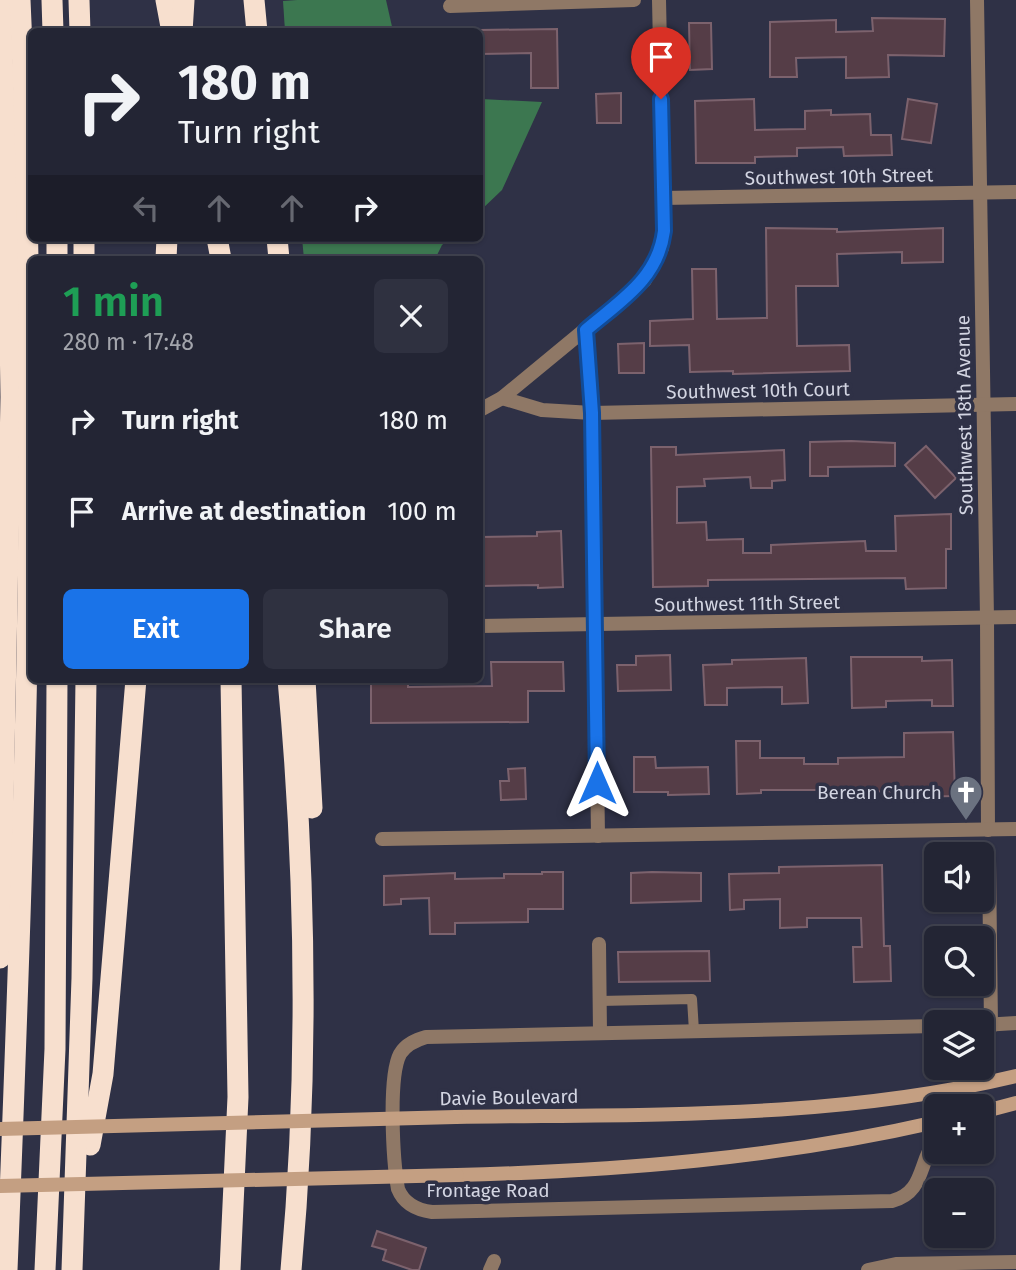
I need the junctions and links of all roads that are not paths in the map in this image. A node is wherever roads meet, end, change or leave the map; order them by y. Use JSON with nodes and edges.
{"nodes":[{"id":1,"x":0,"y":0,"type":"edge"},
{"id":2,"x":20,"y":0,"type":"edge"},
{"id":3,"x":52,"y":0,"type":"edge"},
{"id":4,"x":79,"y":0,"type":"edge"},
{"id":5,"x":166,"y":0,"type":"edge"},
{"id":6,"x":184,"y":0,"type":"edge"},
{"id":7,"x":254,"y":0,"type":"edge"},
{"id":8,"x":634,"y":0,"type":"edge"},
{"id":9,"x":659,"y":0,"type":"edge"},
{"id":10,"x":977,"y":0,"type":"edge"},
{"id":11,"x":450,"y":6,"type":"dead end"},
{"id":12,"x":53,"y":28,"type":"edge"},
{"id":13,"x":79,"y":28,"type":"edge"},
{"id":14,"x":171,"y":28,"type":"edge"},
{"id":15,"x":182,"y":28,"type":"edge"},
{"id":16,"x":257,"y":28,"type":"edge"},
{"id":17,"x":1016,"y":192,"type":"edge"},
{"id":18,"x":980,"y":193,"type":"junction"},
{"id":19,"x":663,"y":198,"type":"junction"},
{"id":20,"x":28,"y":241,"type":"edge"},
{"id":21,"x":586,"y":330,"type":"junction"},
{"id":22,"x":502,"y":398,"type":"junction"},
{"id":23,"x":982,"y":404,"type":"junction"},
{"id":24,"x":1016,"y":404,"type":"edge"},
{"id":25,"x":483,"y":408,"type":"edge"},
{"id":26,"x":592,"y":413,"type":"junction"},
{"id":27,"x":28,"y":606,"type":"edge"},
{"id":28,"x":1016,"y":617,"type":"edge"},
{"id":29,"x":987,"y":618,"type":"junction"},
{"id":30,"x":595,"y":625,"type":"junction"},
{"id":31,"x":483,"y":626,"type":"edge"},
{"id":32,"x":57,"y":683,"type":"edge"},
{"id":33,"x":86,"y":683,"type":"edge"},
{"id":34,"x":136,"y":683,"type":"edge"},
{"id":35,"x":231,"y":683,"type":"edge"},
{"id":36,"x":288,"y":683,"type":"edge"},
{"id":37,"x":305,"y":683,"type":"edge"},
{"id":38,"x":1016,"y":829,"type":"edge"},
{"id":39,"x":988,"y":830,"type":"junction"},
{"id":40,"x":598,"y":836,"type":"junction"},
{"id":41,"x":382,"y":839,"type":"dead end"},
{"id":42,"x":988,"y":912,"type":"edge"},
{"id":43,"x":599,"y":944,"type":"dead end"},
{"id":44,"x":0,"y":958,"type":"edge"},
{"id":45,"x":303,"y":974,"type":"junction"},
{"id":46,"x":600,"y":1002,"type":"junction"},
{"id":47,"x":986,"y":1010,"type":"edge"},
{"id":48,"x":1016,"y":1023,"type":"edge"},
{"id":49,"x":994,"y":1024,"type":"edge"},
{"id":50,"x":924,"y":1026,"type":"edge"},
{"id":51,"x":694,"y":1031,"type":"junction"},
{"id":52,"x":600,"y":1033,"type":"junction"},
{"id":53,"x":1016,"y":1076,"type":"edge"},
{"id":54,"x":963,"y":1080,"type":"edge"},
{"id":55,"x":957,"y":1089,"type":"junction"},
{"id":56,"x":1016,"y":1104,"type":"edge"},
{"id":57,"x":994,"y":1109,"type":"edge"},
{"id":58,"x":237,"y":1123,"type":"junction"},
{"id":59,"x":924,"y":1124,"type":"edge"},
{"id":60,"x":0,"y":1129,"type":"edge"},
{"id":61,"x":924,"y":1161,"type":"edge"},
{"id":62,"x":235,"y":1181,"type":"junction"},
{"id":63,"x":0,"y":1186,"type":"edge"},
{"id":64,"x":73,"y":1237,"type":"junction"},
{"id":65,"x":1016,"y":1262,"type":"edge"},
{"id":66,"x":870,"y":1269,"type":"edge"},
{"id":67,"x":7,"y":1270,"type":"edge"},
{"id":68,"x":45,"y":1270,"type":"edge"},
{"id":69,"x":72,"y":1270,"type":"edge"},
{"id":70,"x":230,"y":1270,"type":"edge"},
{"id":71,"x":291,"y":1270,"type":"edge"}],
"edges":[{"from":1,"to":44,"type":"highway"},
{"from":2,"to":20,"type":"highway"},
{"from":3,"to":12,"type":"highway"},
{"from":4,"to":13,"type":"highway"},
{"from":5,"to":14,"type":"highway"},
{"from":6,"to":15,"type":"highway"},
{"from":7,"to":16,"type":"highway"},
{"from":8,"to":11,"type":"street"},
{"from":9,"to":19,"type":"street"},
{"from":10,"to":18,"type":"street","name":"Southwest 18th Avenue"},
{"from":17,"to":18,"type":"street","name":"Southwest 10th Street"},
{"from":18,"to":19,"type":"street","name":"Southwest 10th Street"},
{"from":18,"to":23,"type":"street","name":"Southwest 18th Avenue"},
{"from":19,"to":21,"type":"street"},
{"from":21,"to":22,"type":"street"},
{"from":21,"to":26,"type":"street"},
{"from":22,"to":25,"type":"street"},
{"from":22,"to":26,"type":"street","name":"Southwest 10th Court"},
{"from":23,"to":24,"type":"street","name":"Southwest 10th Court"},
{"from":23,"to":26,"type":"street","name":"Southwest 10th Court"},
{"from":23,"to":29,"type":"street","name":"Southwest 18th Avenue"},
{"from":26,"to":30,"type":"street"},
{"from":27,"to":67,"type":"highway"},
{"from":28,"to":29,"type":"street","name":"Southwest 11th Street"},
{"from":29,"to":30,"type":"street","name":"Southwest 11th Street"},
{"from":29,"to":39,"type":"street","name":"Southwest 18th Avenue"},
{"from":30,"to":31,"type":"street","name":"Southwest 11th Street"},
{"from":30,"to":40,"type":"street"},
{"from":32,"to":68,"type":"highway"},
{"from":33,"to":64,"type":"highway"},
{"from":34,"to":64,"type":"highway"},
{"from":35,"to":58,"type":"highway"},
{"from":36,"to":45,"type":"highway"},
{"from":37,"to":45,"type":"highway"},
{"from":38,"to":39,"type":"street"},
{"from":39,"to":40,"type":"street"},
{"from":40,"to":41,"type":"street"},
{"from":42,"to":47,"type":"street"},
{"from":43,"to":46,"type":"street"},
{"from":45,"to":71,"type":"highway"},
{"from":46,"to":51,"type":"lane"},
{"from":46,"to":52,"type":"street"},
{"from":48,"to":49,"type":"street"},
{"from":50,"to":51,"type":"street","name":"Frontage Road"},
{"from":51,"to":52,"type":"street","name":"Frontage Road"},
{"from":52,"to":61,"type":"street","name":"Frontage Road"},
{"from":53,"to":55,"type":"main road","name":"Davie Boulevard"},
{"from":54,"to":55,"type":"street"},
{"from":55,"to":58,"type":"main road","name":"Davie Boulevard","bridge":true},
{"from":56,"to":57,"type":"main road"},
{"from":58,"to":60,"type":"main road","name":"Davie Boulevard","bridge":true},
{"from":58,"to":62,"type":"highway"},
{"from":59,"to":62,"type":"main road","bridge":true},
{"from":62,"to":63,"type":"main road","bridge":true},
{"from":62,"to":70,"type":"highway"},
{"from":64,"to":69,"type":"highway"},
{"from":65,"to":66,"type":"street"}]}
